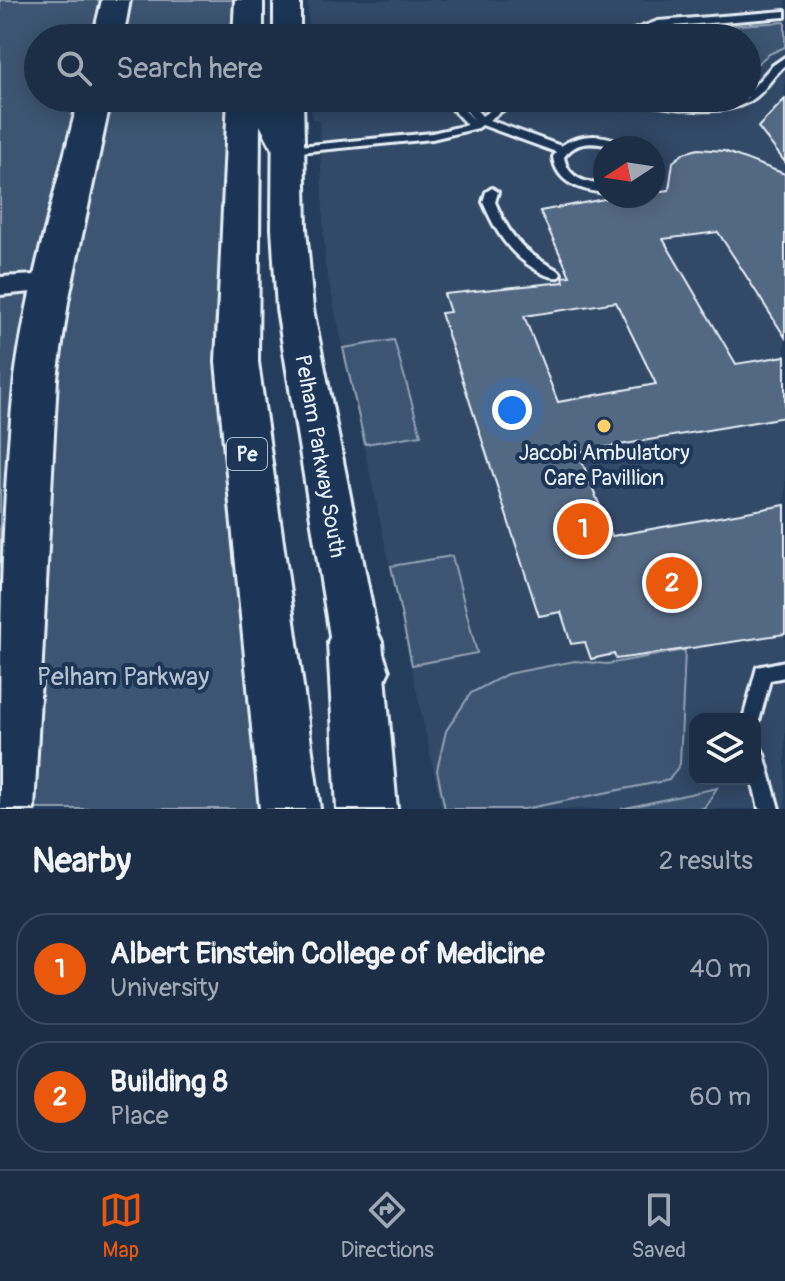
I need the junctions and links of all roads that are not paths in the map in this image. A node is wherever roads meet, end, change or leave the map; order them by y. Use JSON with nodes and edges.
{"nodes":[{"id":1,"x":116,"y":0,"type":"edge"},
{"id":2,"x":287,"y":0,"type":"edge"},
{"id":3,"x":785,"y":14,"type":"edge"},
{"id":4,"x":111,"y":24,"type":"edge"},
{"id":5,"x":287,"y":24,"type":"edge"},
{"id":6,"x":658,"y":24,"type":"edge"},
{"id":7,"x":785,"y":60,"type":"edge"},
{"id":8,"x":761,"y":84,"type":"edge"},
{"id":9,"x":92,"y":112,"type":"edge"},
{"id":10,"x":244,"y":112,"type":"edge"},
{"id":11,"x":271,"y":112,"type":"edge"},
{"id":12,"x":288,"y":112,"type":"edge"},
{"id":13,"x":464,"y":112,"type":"edge"},
{"id":14,"x":470,"y":112,"type":"edge"},
{"id":15,"x":494,"y":112,"type":"edge"},
{"id":16,"x":477,"y":123,"type":"junction"},
{"id":17,"x":593,"y":139,"type":"edge"},
{"id":18,"x":289,"y":150,"type":"junction"},
{"id":19,"x":562,"y":150,"type":"junction"},
{"id":20,"x":593,"y":186,"type":"edge"},
{"id":21,"x":492,"y":192,"type":"dead end"},
{"id":22,"x":555,"y":274,"type":"dead end"},
{"id":23,"x":54,"y":283,"type":"junction"},
{"id":24,"x":0,"y":286,"type":"edge"},
{"id":25,"x":355,"y":642,"type":"junction"},
{"id":26,"x":785,"y":669,"type":"edge"},
{"id":27,"x":753,"y":713,"type":"edge"},
{"id":28,"x":761,"y":778,"type":"edge"},
{"id":29,"x":4,"y":809,"type":"edge"},
{"id":30,"x":290,"y":809,"type":"edge"},
{"id":31,"x":367,"y":809,"type":"edge"},
{"id":32,"x":397,"y":809,"type":"edge"},
{"id":33,"x":769,"y":809,"type":"edge"}],
"edges":[{"from":1,"to":4,"type":"main road"},
{"from":2,"to":5,"type":"street"},
{"from":3,"to":6,"type":"lane"},
{"from":7,"to":8,"type":"lane"},
{"from":9,"to":23,"type":"main road"},
{"from":10,"to":30,"type":"main road","number":"Pe"},
{"from":11,"to":18,"type":"main road"},
{"from":12,"to":18,"type":"street","name":"Pelham Parkway South"},
{"from":13,"to":16,"type":"lane"},
{"from":14,"to":16,"type":"lane"},
{"from":15,"to":16,"type":"lane"},
{"from":16,"to":18,"type":"lane"},
{"from":16,"to":19,"type":"lane"},
{"from":17,"to":19,"type":"lane"},
{"from":18,"to":25,"type":"street","name":"Pelham Parkway South"},
{"from":19,"to":20,"type":"lane"},
{"from":21,"to":22,"type":"lane"},
{"from":23,"to":24,"type":"street"},
{"from":23,"to":29,"type":"main road"},
{"from":25,"to":31,"type":"main road"},
{"from":25,"to":32,"type":"street","name":"Pelham Parkway South"},
{"from":26,"to":27,"type":"lane"},
{"from":28,"to":33,"type":"lane"}]}
